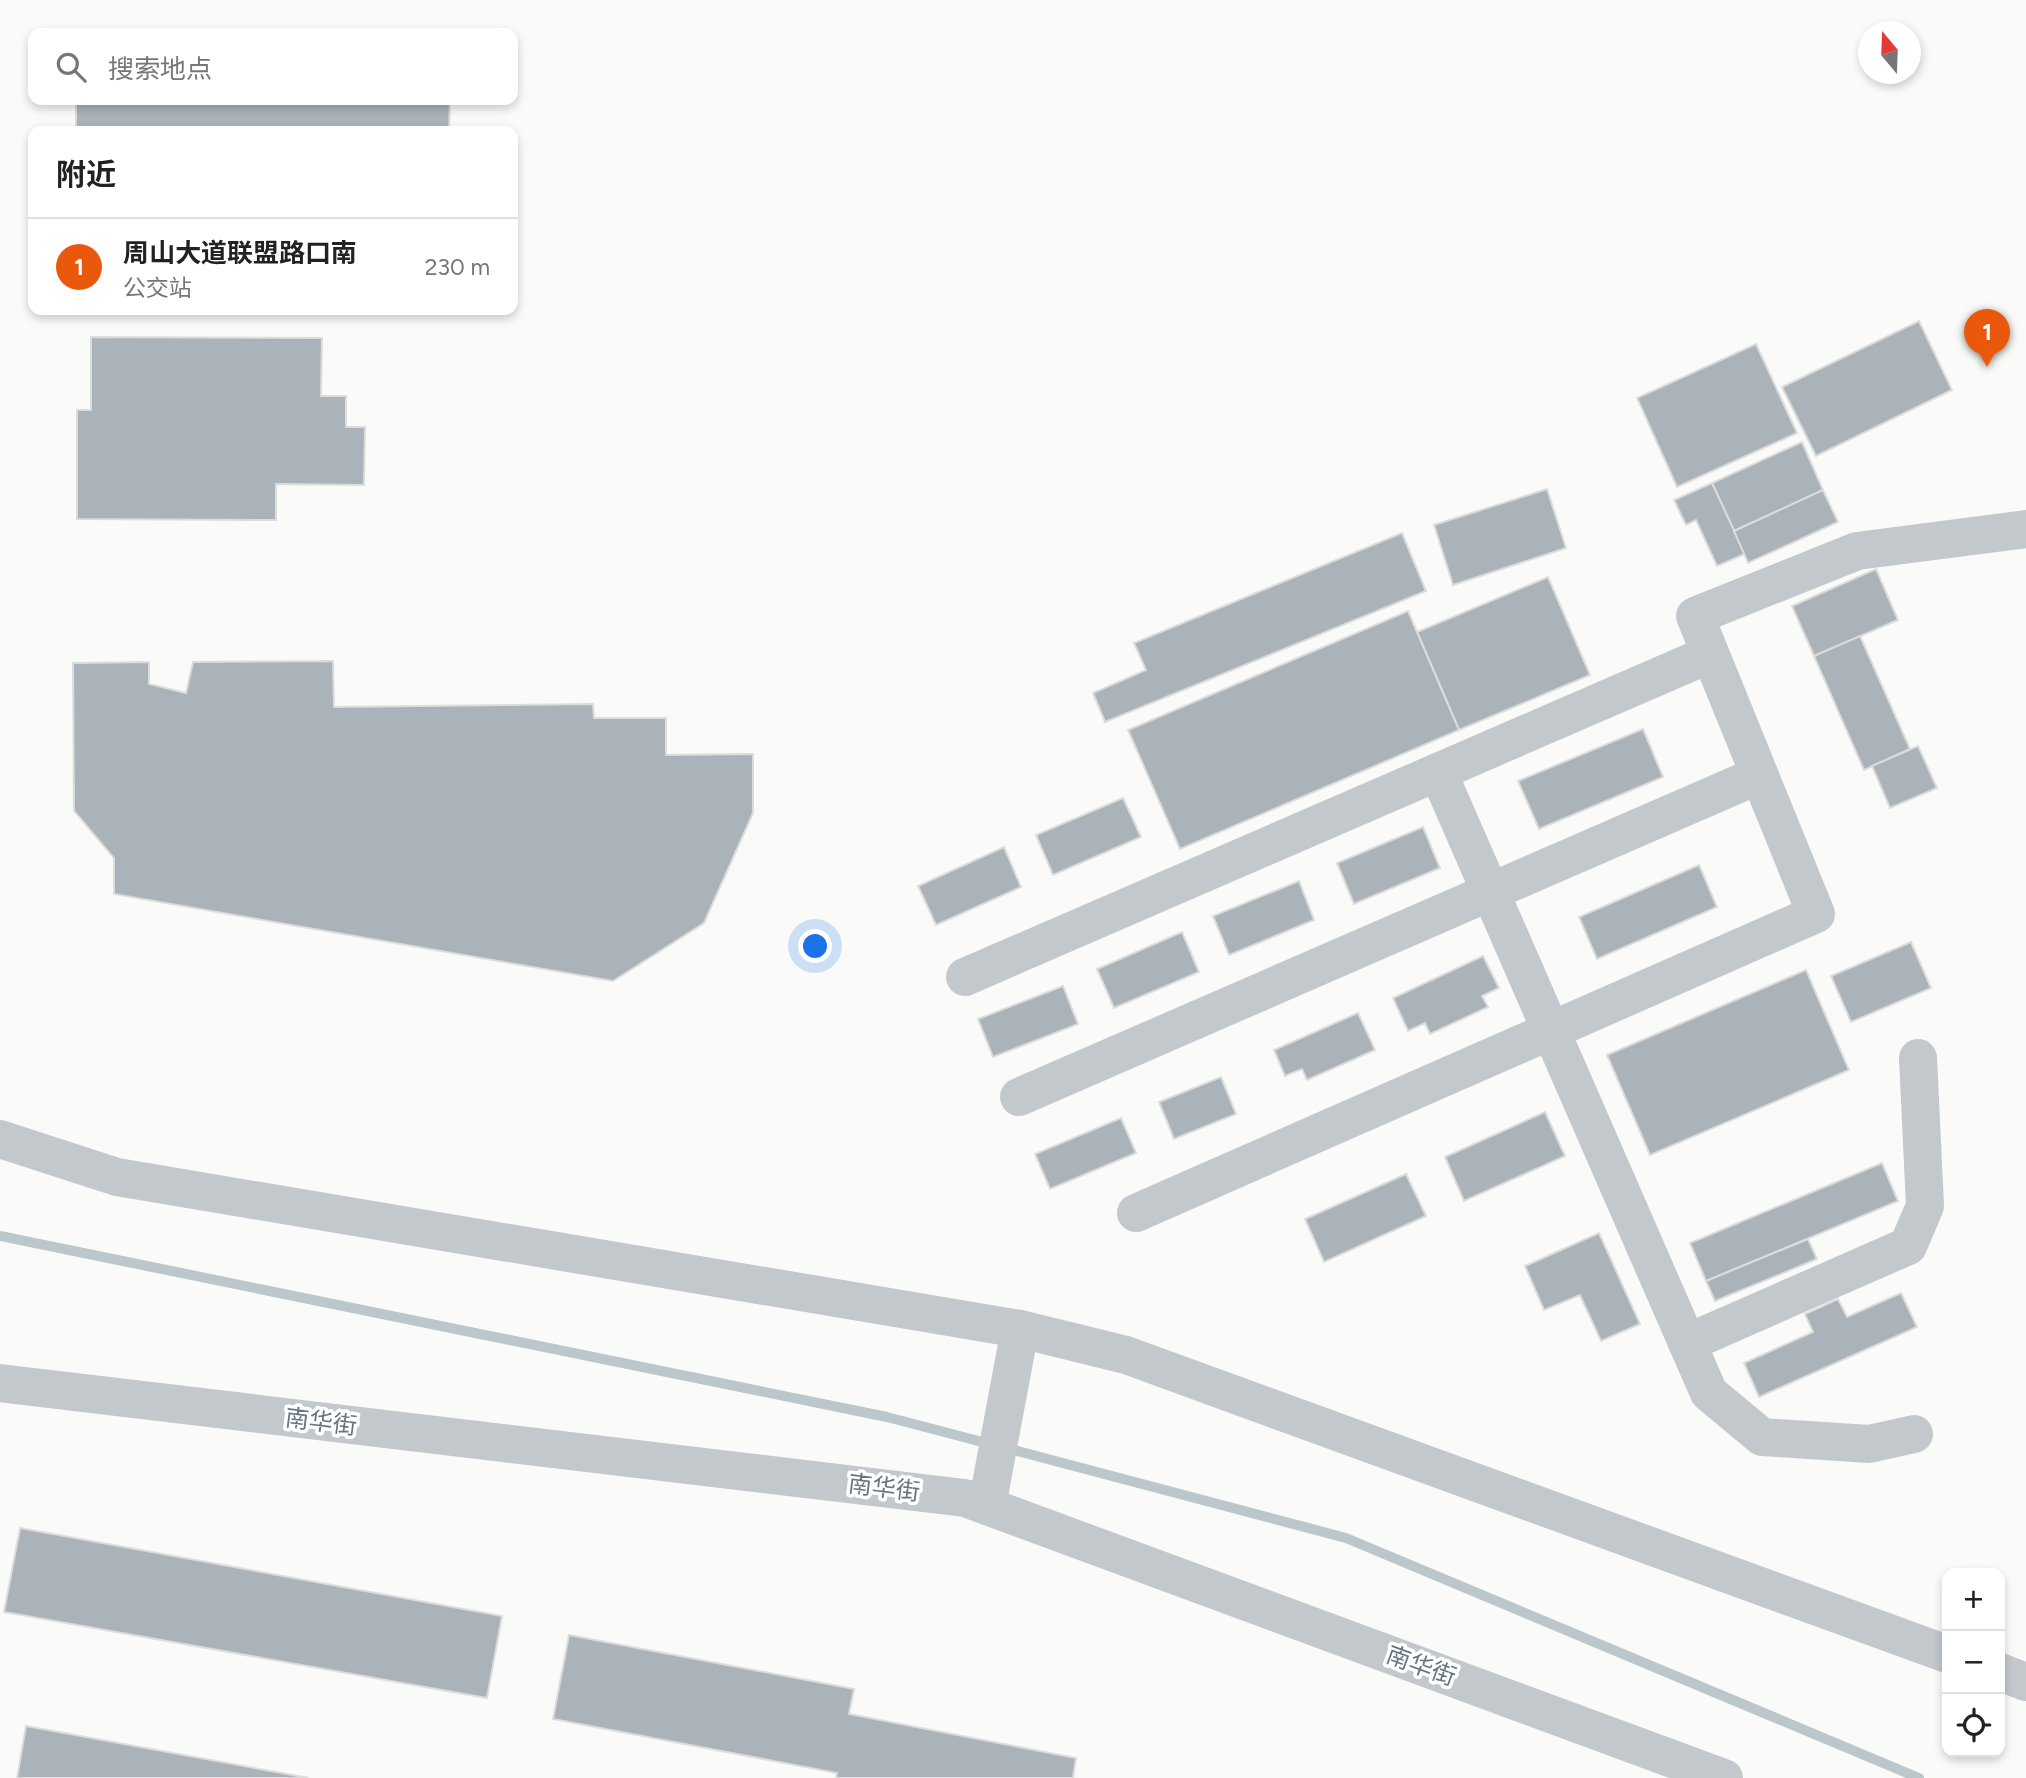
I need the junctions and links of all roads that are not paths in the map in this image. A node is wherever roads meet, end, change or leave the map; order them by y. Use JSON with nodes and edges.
{"nodes":[{"id":1,"x":2026,"y":529,"type":"edge"},
{"id":2,"x":1710,"y":654,"type":"junction"},
{"id":3,"x":1438,"y":772,"type":"junction"},
{"id":4,"x":1759,"y":775,"type":"junction"},
{"id":5,"x":1491,"y":892,"type":"junction"},
{"id":6,"x":965,"y":977,"type":"dead end"},
{"id":7,"x":1551,"y":1031,"type":"junction"},
{"id":8,"x":1918,"y":1058,"type":"dead end"},
{"id":9,"x":1019,"y":1097,"type":"dead end"},
{"id":10,"x":0,"y":1139,"type":"edge"},
{"id":11,"x":1136,"y":1213,"type":"dead end"},
{"id":12,"x":1020,"y":1329,"type":"junction"},
{"id":13,"x":1687,"y":1343,"type":"junction"},
{"id":14,"x":0,"y":1384,"type":"edge"},
{"id":15,"x":1914,"y":1434,"type":"dead end"},
{"id":16,"x":987,"y":1506,"type":"junction"},
{"id":17,"x":1942,"y":1652,"type":"edge"},
{"id":18,"x":2005,"y":1674,"type":"edge"},
{"id":19,"x":2026,"y":1682,"type":"edge"},
{"id":20,"x":1724,"y":1778,"type":"edge"}],
"edges":[{"from":1,"to":2,"type":"street"},
{"from":2,"to":3,"type":"street"},
{"from":2,"to":4,"type":"street"},
{"from":3,"to":5,"type":"street"},
{"from":3,"to":6,"type":"street"},
{"from":4,"to":5,"type":"street"},
{"from":4,"to":7,"type":"street"},
{"from":5,"to":7,"type":"street"},
{"from":5,"to":9,"type":"street"},
{"from":7,"to":11,"type":"street"},
{"from":7,"to":13,"type":"street"},
{"from":8,"to":13,"type":"street"},
{"from":10,"to":12,"type":"street"},
{"from":12,"to":16,"type":"street"},
{"from":12,"to":17,"type":"street"},
{"from":13,"to":15,"type":"street"},
{"from":14,"to":16,"type":"street","name":"南华街"},
{"from":16,"to":20,"type":"street","name":"南华街"},
{"from":18,"to":19,"type":"street"}]}
